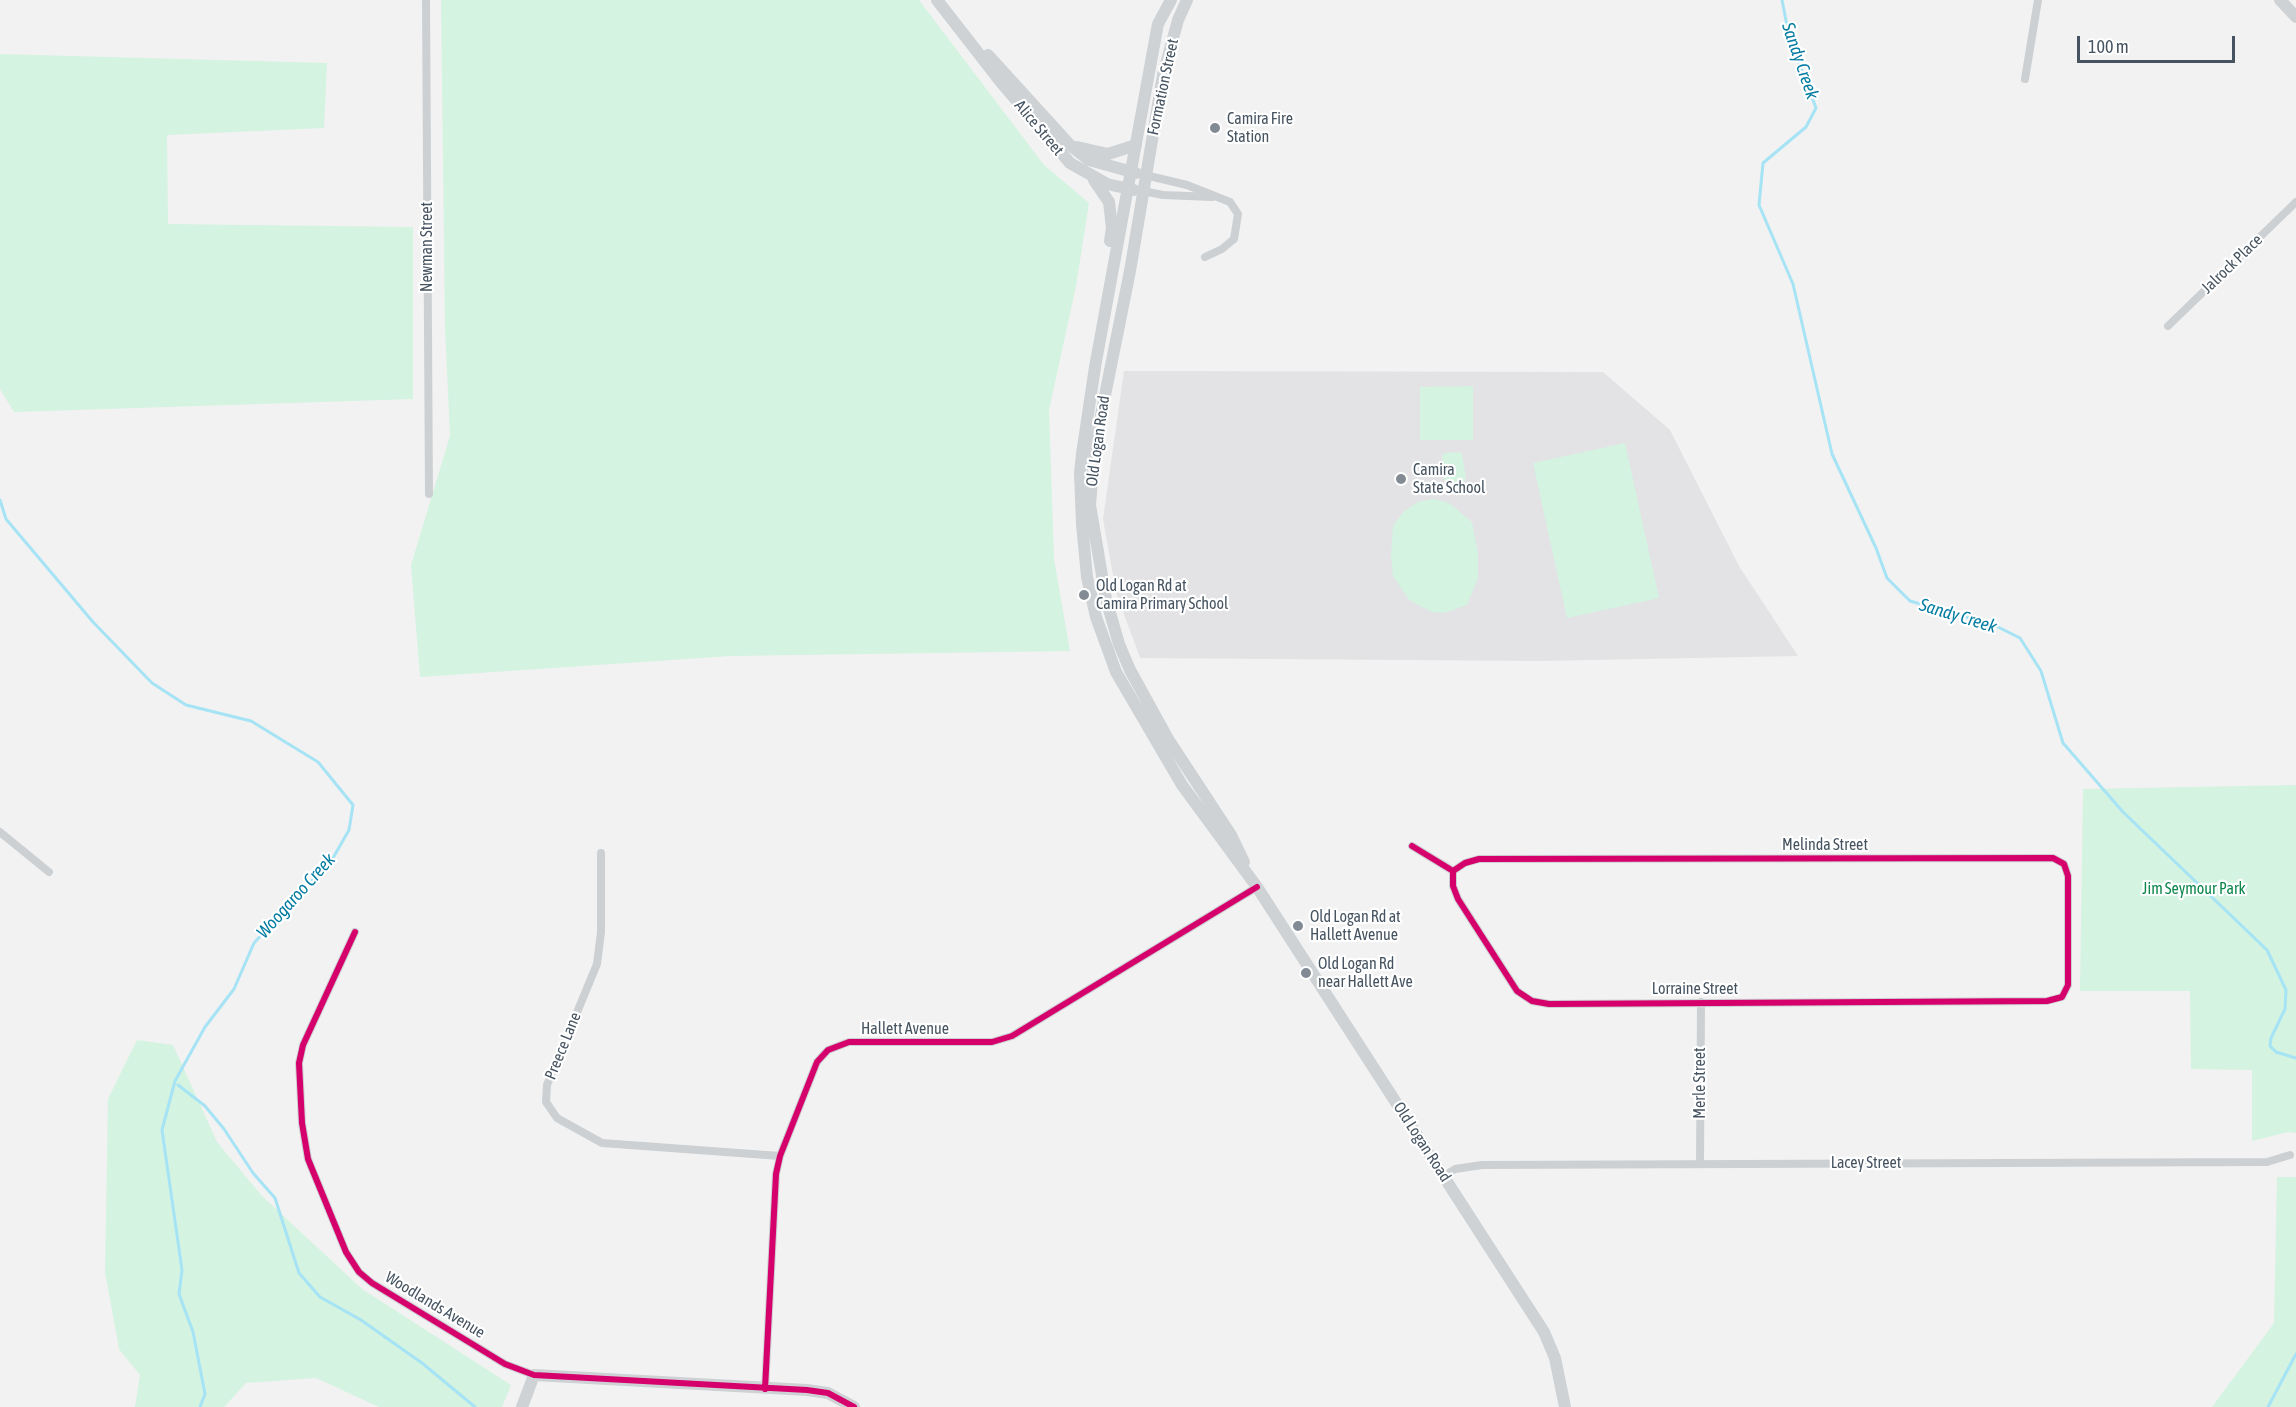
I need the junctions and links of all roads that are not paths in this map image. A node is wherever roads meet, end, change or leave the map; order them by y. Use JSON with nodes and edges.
{"nodes":[{"id":1,"x":426,"y":0,"type":"edge"},
{"id":2,"x":937,"y":0,"type":"edge"},
{"id":3,"x":1171,"y":0,"type":"edge"},
{"id":4,"x":1187,"y":0,"type":"edge"},
{"id":5,"x":2038,"y":0,"type":"edge"},
{"id":6,"x":2280,"y":0,"type":"edge"},
{"id":7,"x":2296,"y":16,"type":"edge"},
{"id":8,"x":961,"y":29,"type":"junction"},
{"id":9,"x":2025,"y":79,"type":"dead end"},
{"id":10,"x":1070,"y":144,"type":"junction"},
{"id":11,"x":1136,"y":145,"type":"junction"},
{"id":12,"x":1130,"y":172,"type":"junction"},
{"id":13,"x":1146,"y":175,"type":"junction"},
{"id":14,"x":1091,"y":177,"type":"junction"},
{"id":15,"x":1128,"y":188,"type":"junction"},
{"id":16,"x":1143,"y":192,"type":"junction"},
{"id":17,"x":1219,"y":197,"type":"junction"},
{"id":18,"x":2296,"y":202,"type":"edge"},
{"id":19,"x":1205,"y":257,"type":"dead end"},
{"id":20,"x":1107,"y":299,"type":"junction"},
{"id":21,"x":2168,"y":326,"type":"dead end"},
{"id":22,"x":429,"y":494,"type":"dead end"},
{"id":23,"x":0,"y":832,"type":"edge"},
{"id":24,"x":1412,"y":846,"type":"dead end"},
{"id":25,"x":601,"y":853,"type":"dead end"},
{"id":26,"x":1453,"y":871,"type":"junction"},
{"id":27,"x":49,"y":872,"type":"dead end"},
{"id":28,"x":1257,"y":887,"type":"junction"},
{"id":29,"x":354,"y":932,"type":"dead end"},
{"id":30,"x":2062,"y":997,"type":"joint"},
{"id":31,"x":1701,"y":1002,"type":"junction"},
{"id":32,"x":780,"y":1155,"type":"junction"},
{"id":33,"x":2290,"y":1155,"type":"dead end"},
{"id":34,"x":1700,"y":1164,"type":"junction"},
{"id":35,"x":1444,"y":1176,"type":"junction"},
{"id":36,"x":534,"y":1375,"type":"junction"},
{"id":37,"x":765,"y":1389,"type":"junction"},
{"id":38,"x":522,"y":1407,"type":"edge"},
{"id":39,"x":855,"y":1407,"type":"edge"},
{"id":40,"x":1565,"y":1407,"type":"edge"}],
"edges":[{"from":1,"to":22,"type":"street","name":"Newman Street"},
{"from":2,"to":8,"type":"main road","name":"Alice Street"},
{"from":3,"to":11,"type":"main road","name":"Formation Street"},
{"from":4,"to":13,"type":"main road","name":"Formation Street"},
{"from":5,"to":9,"type":"street"},
{"from":6,"to":7,"type":"main road"},
{"from":8,"to":10,"type":"main road","name":"Alice Street"},
{"from":8,"to":14,"type":"main road","name":"Alice Street"},
{"from":10,"to":11,"type":"main road"},
{"from":10,"to":12,"type":"main road","name":"Alice Street"},
{"from":11,"to":12,"type":"main road","name":"Formation Street"},
{"from":12,"to":13,"type":"main road","name":"Alice Street"},
{"from":12,"to":15,"type":"main road","name":"Old Logan Road"},
{"from":13,"to":16,"type":"main road","name":"Old Logan Road"},
{"from":13,"to":17,"type":"street"},
{"from":14,"to":15,"type":"main road","name":"Alice Street"},
{"from":14,"to":20,"type":"main road","name":"Old Logan Road"},
{"from":15,"to":16,"type":"main road","name":"Alice Street"},
{"from":15,"to":20,"type":"main road","name":"Old Logan Road"},
{"from":16,"to":17,"type":"street"},
{"from":16,"to":28,"type":"main road","name":"Old Logan Road"},
{"from":17,"to":19,"type":"street"},
{"from":18,"to":21,"type":"street","name":"Jalrock Place"},
{"from":20,"to":28,"type":"main road","name":"Old Logan Road"},
{"from":23,"to":27,"type":"street"},
{"from":24,"to":26,"type":"street"},
{"from":25,"to":32,"type":"street","name":"Preece Lane"},
{"from":26,"to":30,"type":"street","name":"Melinda Street"},
{"from":26,"to":31,"type":"street","name":"Lorraine Street"},
{"from":28,"to":32,"type":"street","name":"Hallett Avenue"},
{"from":28,"to":35,"type":"main road","name":"Old Logan Road"},
{"from":29,"to":36,"type":"street","name":"Woodlands Avenue"},
{"from":30,"to":31,"type":"street","name":"Lorraine Street"},
{"from":31,"to":34,"type":"street","name":"Merle Street"},
{"from":32,"to":37,"type":"street","name":"Hallett Avenue"},
{"from":33,"to":34,"type":"street","name":"Lacey Street"},
{"from":34,"to":35,"type":"street","name":"Lacey Street"},
{"from":35,"to":40,"type":"main road","name":"Old Logan Road"},
{"from":36,"to":37,"type":"main road","name":"Woodlands Avenue"},
{"from":36,"to":38,"type":"main road"},
{"from":37,"to":39,"type":"main road","name":"Woodlands Avenue"}]}
